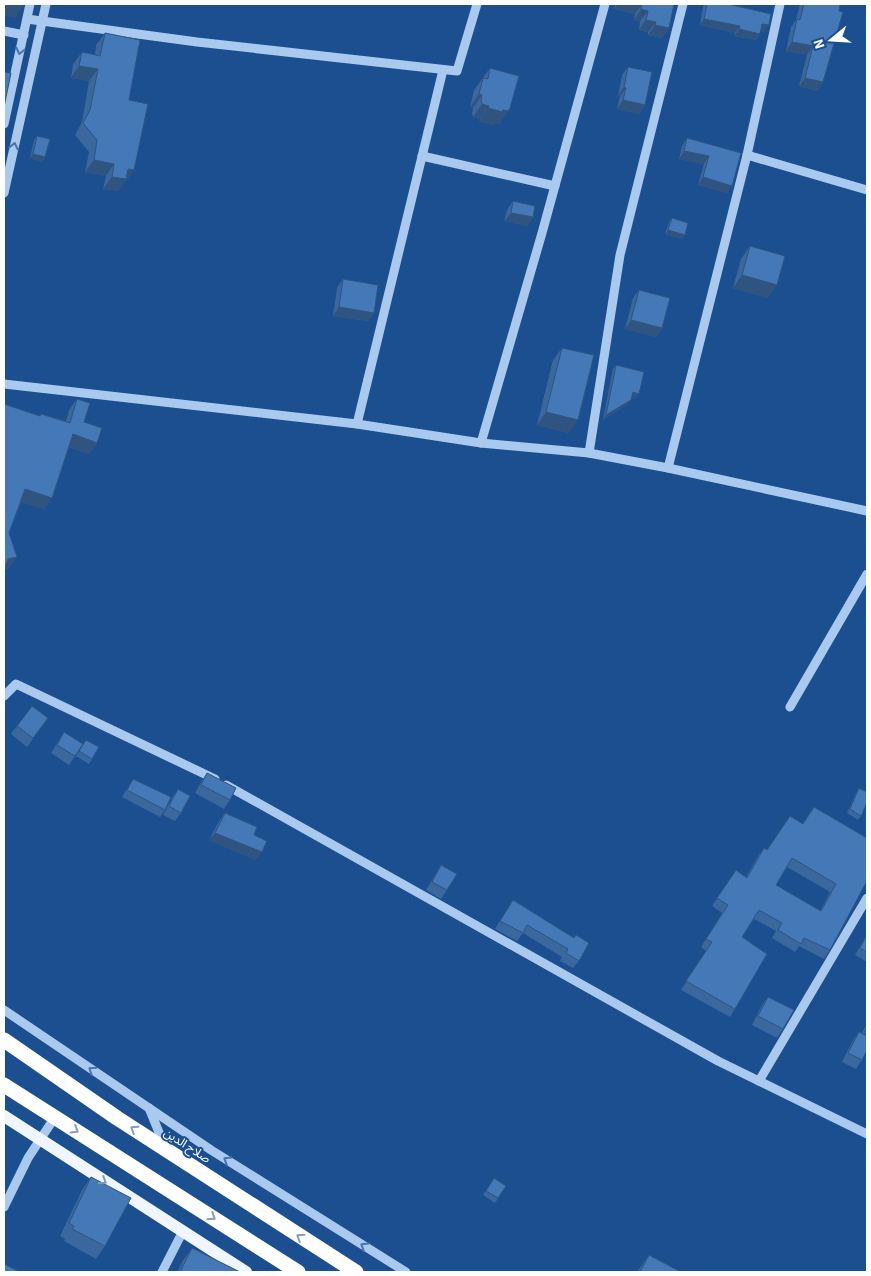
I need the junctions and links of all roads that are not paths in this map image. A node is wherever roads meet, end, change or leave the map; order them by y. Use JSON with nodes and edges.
{"nodes":[{"id":1,"x":30,"y":4,"type":"edge"},
{"id":2,"x":46,"y":4,"type":"edge"},
{"id":3,"x":477,"y":4,"type":"edge"},
{"id":4,"x":605,"y":4,"type":"edge"},
{"id":5,"x":683,"y":4,"type":"edge"},
{"id":6,"x":780,"y":4,"type":"edge"},
{"id":7,"x":27,"y":19,"type":"junction"},
{"id":8,"x":42,"y":21,"type":"junction"},
{"id":9,"x":4,"y":31,"type":"edge"},
{"id":10,"x":24,"y":34,"type":"junction"},
{"id":11,"x":443,"y":70,"type":"junction"},
{"id":12,"x":4,"y":124,"type":"edge"},
{"id":13,"x":747,"y":155,"type":"junction"},
{"id":14,"x":422,"y":156,"type":"junction"},
{"id":15,"x":555,"y":186,"type":"junction"},
{"id":16,"x":867,"y":190,"type":"edge"},
{"id":17,"x":4,"y":193,"type":"edge"},
{"id":18,"x":4,"y":384,"type":"edge"},
{"id":19,"x":357,"y":424,"type":"junction"},
{"id":20,"x":481,"y":443,"type":"junction"},
{"id":21,"x":589,"y":453,"type":"junction"},
{"id":22,"x":668,"y":468,"type":"junction"},
{"id":23,"x":867,"y":511,"type":"edge"},
{"id":24,"x":867,"y":574,"type":"edge"},
{"id":25,"x":4,"y":696,"type":"edge"},
{"id":26,"x":790,"y":706,"type":"dead end"},
{"id":27,"x":867,"y":898,"type":"edge"},
{"id":28,"x":4,"y":1010,"type":"edge"},
{"id":29,"x":4,"y":1040,"type":"edge"},
{"id":30,"x":759,"y":1081,"type":"junction"},
{"id":31,"x":4,"y":1086,"type":"edge"},
{"id":32,"x":148,"y":1108,"type":"junction"},
{"id":33,"x":4,"y":1116,"type":"edge"},
{"id":34,"x":55,"y":1117,"type":"junction"},
{"id":35,"x":867,"y":1134,"type":"edge"},
{"id":36,"x":41,"y":1140,"type":"junction"},
{"id":37,"x":166,"y":1150,"type":"junction"},
{"id":38,"x":4,"y":1207,"type":"edge"},
{"id":39,"x":182,"y":1232,"type":"junction"},
{"id":40,"x":162,"y":1272,"type":"edge"},
{"id":41,"x":246,"y":1272,"type":"edge"},
{"id":42,"x":298,"y":1272,"type":"edge"},
{"id":43,"x":356,"y":1272,"type":"edge"},
{"id":44,"x":406,"y":1272,"type":"edge"}],
"edges":[{"from":1,"to":7,"type":"street"},
{"from":2,"to":8,"type":"street"},
{"from":3,"to":11,"type":"street"},
{"from":4,"to":15,"type":"street"},
{"from":5,"to":21,"type":"street"},
{"from":6,"to":13,"type":"street"},
{"from":7,"to":8,"type":"street"},
{"from":7,"to":10,"type":"street"},
{"from":8,"to":11,"type":"street"},
{"from":17,"to":8,"type":"street","one_way":true},
{"from":9,"to":10,"type":"street"},
{"from":10,"to":12,"type":"street","one_way":true},
{"from":11,"to":14,"type":"street"},
{"from":13,"to":16,"type":"street"},
{"from":13,"to":22,"type":"street"},
{"from":14,"to":15,"type":"street"},
{"from":14,"to":19,"type":"street"},
{"from":15,"to":20,"type":"street"},
{"from":18,"to":19,"type":"street"},
{"from":19,"to":20,"type":"street"},
{"from":20,"to":21,"type":"street"},
{"from":21,"to":22,"type":"street"},
{"from":22,"to":23,"type":"street"},
{"from":24,"to":26,"type":"street"},
{"from":25,"to":30,"type":"street"},
{"from":27,"to":30,"type":"street"},
{"from":32,"to":28,"type":"street","one_way":true},
{"from":37,"to":29,"type":"highway","name":"صلاح الدين","one_way":true},
{"from":30,"to":35,"type":"street"},
{"from":31,"to":34,"type":"highway"},
{"from":32,"to":37,"type":"street"},
{"from":44,"to":32,"type":"street","one_way":true},
{"from":33,"to":36,"type":"main road"},
{"from":34,"to":36,"type":"street"},
{"from":34,"to":42,"type":"highway","one_way":true},
{"from":36,"to":38,"type":"street"},
{"from":36,"to":39,"type":"main road","one_way":true},
{"from":43,"to":37,"type":"highway","name":"صلاح الدين","one_way":true},
{"from":39,"to":40,"type":"street"},
{"from":39,"to":41,"type":"main road"}]}
